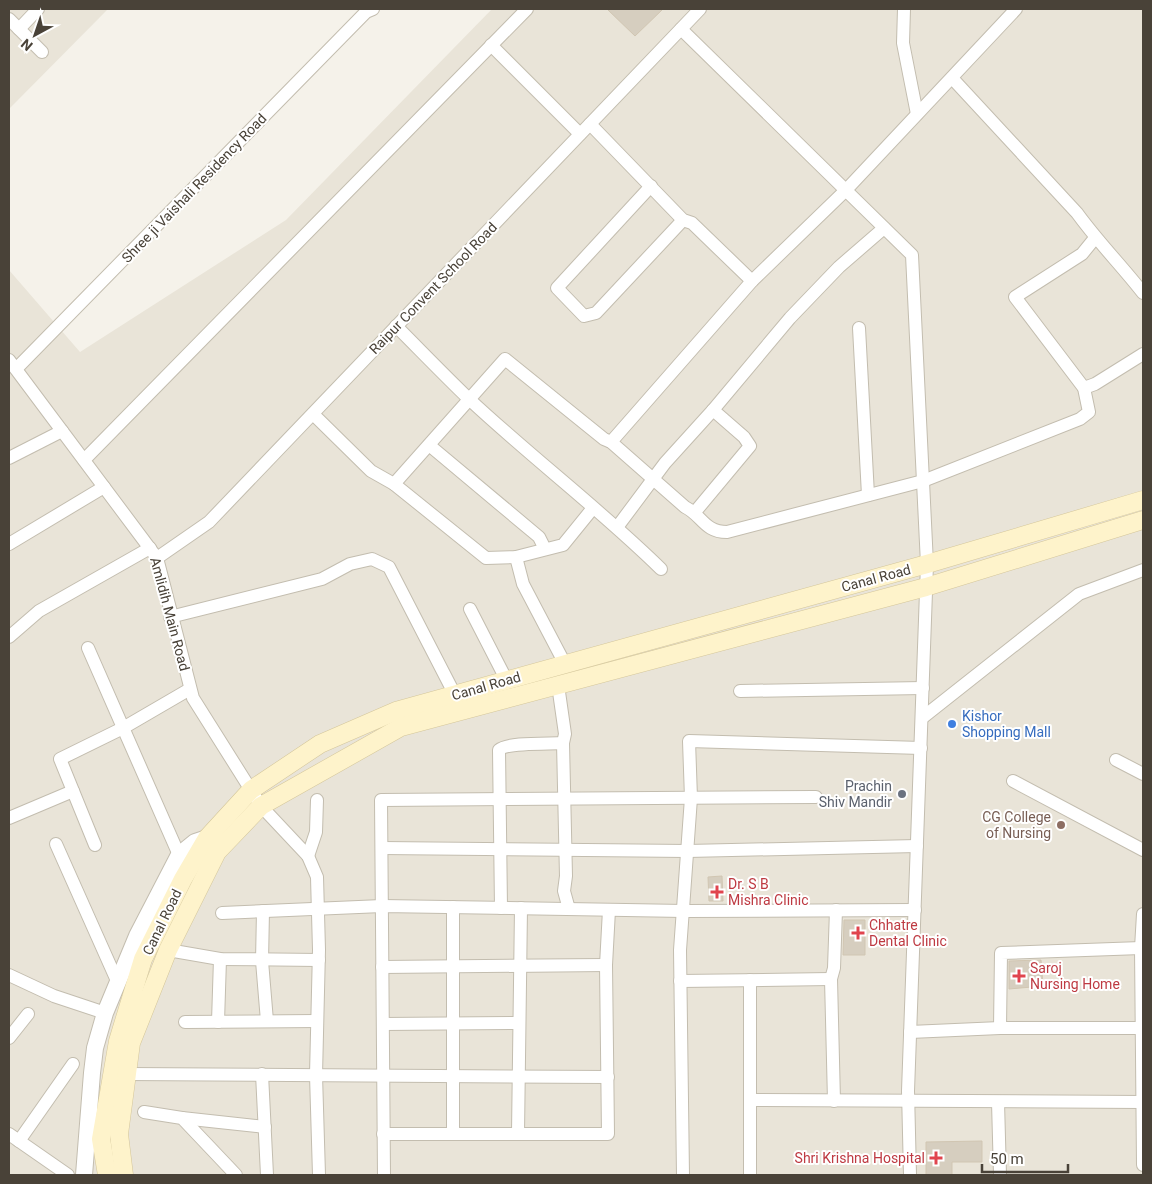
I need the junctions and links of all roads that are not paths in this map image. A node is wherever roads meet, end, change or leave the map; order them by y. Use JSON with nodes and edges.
{"nodes":[{"id":1,"x":38,"y":9,"type":"edge"},
{"id":2,"x":373,"y":9,"type":"edge"},
{"id":3,"x":527,"y":9,"type":"edge"},
{"id":4,"x":700,"y":9,"type":"edge"},
{"id":5,"x":904,"y":9,"type":"edge"},
{"id":6,"x":1016,"y":9,"type":"edge"},
{"id":7,"x":9,"y":19,"type":"edge"},
{"id":8,"x":19,"y":29,"type":"junction"},
{"id":9,"x":681,"y":29,"type":"junction"},
{"id":10,"x":491,"y":45,"type":"junction"},
{"id":11,"x":42,"y":52,"type":"dead end"},
{"id":12,"x":952,"y":78,"type":"junction"},
{"id":13,"x":918,"y":114,"type":"junction"},
{"id":14,"x":590,"y":124,"type":"junction"},
{"id":15,"x":580,"y":134,"type":"junction"},
{"id":16,"x":650,"y":186,"type":"junction"},
{"id":17,"x":846,"y":190,"type":"junction"},
{"id":18,"x":683,"y":220,"type":"junction"},
{"id":19,"x":884,"y":228,"type":"junction"},
{"id":20,"x":1095,"y":238,"type":"junction"},
{"id":21,"x":752,"y":281,"type":"junction"},
{"id":22,"x":1143,"y":293,"type":"edge"},
{"id":23,"x":396,"y":326,"type":"junction"},
{"id":24,"x":859,"y":328,"type":"dead end"},
{"id":25,"x":1143,"y":354,"type":"edge"},
{"id":26,"x":12,"y":365,"type":"edge"},
{"id":27,"x":1084,"y":388,"type":"junction"},
{"id":28,"x":470,"y":400,"type":"junction"},
{"id":29,"x":714,"y":410,"type":"junction"},
{"id":30,"x":312,"y":414,"type":"junction"},
{"id":31,"x":62,"y":430,"type":"junction"},
{"id":32,"x":611,"y":442,"type":"junction"},
{"id":33,"x":429,"y":445,"type":"junction"},
{"id":34,"x":9,"y":458,"type":"edge"},
{"id":35,"x":84,"y":460,"type":"junction"},
{"id":36,"x":653,"y":481,"type":"junction"},
{"id":37,"x":923,"y":481,"type":"junction"},
{"id":38,"x":394,"y":484,"type":"junction"},
{"id":39,"x":104,"y":486,"type":"junction"},
{"id":40,"x":868,"y":495,"type":"junction"},
{"id":41,"x":1143,"y":500,"type":"edge"},
{"id":42,"x":593,"y":508,"type":"junction"},
{"id":43,"x":695,"y":512,"type":"junction"},
{"id":44,"x":1143,"y":520,"type":"edge"},
{"id":45,"x":618,"y":526,"type":"junction"},
{"id":46,"x":9,"y":544,"type":"edge"},
{"id":47,"x":545,"y":548,"type":"junction"},
{"id":48,"x":154,"y":553,"type":"junction"},
{"id":49,"x":516,"y":557,"type":"junction"},
{"id":50,"x":927,"y":564,"type":"junction"},
{"id":51,"x":661,"y":569,"type":"dead end"},
{"id":52,"x":1143,"y":570,"type":"edge"},
{"id":53,"x":926,"y":587,"type":"junction"},
{"id":54,"x":470,"y":609,"type":"dead end"},
{"id":55,"x":170,"y":617,"type":"junction"},
{"id":56,"x":9,"y":637,"type":"edge"},
{"id":57,"x":88,"y":648,"type":"dead end"},
{"id":58,"x":565,"y":664,"type":"junction"},
{"id":59,"x":506,"y":681,"type":"junction"},
{"id":60,"x":558,"y":685,"type":"junction"},
{"id":61,"x":923,"y":688,"type":"junction"},
{"id":62,"x":190,"y":689,"type":"junction"},
{"id":63,"x":740,"y":691,"type":"dead end"},
{"id":64,"x":455,"y":695,"type":"junction"},
{"id":65,"x":922,"y":718,"type":"junction"},
{"id":66,"x":124,"y":728,"type":"junction"},
{"id":67,"x":563,"y":743,"type":"junction"},
{"id":68,"x":921,"y":748,"type":"junction"},
{"id":69,"x":1116,"y":760,"type":"dead end"},
{"id":70,"x":1143,"y":774,"type":"edge"},
{"id":71,"x":1013,"y":781,"type":"dead end"},
{"id":72,"x":251,"y":790,"type":"junction"},
{"id":73,"x":73,"y":791,"type":"junction"},
{"id":74,"x":816,"y":797,"type":"dead end"},
{"id":75,"x":690,"y":798,"type":"junction"},
{"id":76,"x":499,"y":799,"type":"junction"},
{"id":77,"x":564,"y":799,"type":"junction"},
{"id":78,"x":317,"y":800,"type":"dead end"},
{"id":79,"x":261,"y":806,"type":"junction"},
{"id":80,"x":9,"y":818,"type":"edge"},
{"id":81,"x":207,"y":838,"type":"junction"},
{"id":82,"x":56,"y":844,"type":"dead end"},
{"id":83,"x":95,"y":845,"type":"dead end"},
{"id":84,"x":917,"y":846,"type":"junction"},
{"id":85,"x":382,"y":848,"type":"junction"},
{"id":86,"x":564,"y":848,"type":"junction"},
{"id":87,"x":499,"y":849,"type":"junction"},
{"id":88,"x":1143,"y":850,"type":"edge"},
{"id":89,"x":688,"y":851,"type":"junction"},
{"id":90,"x":179,"y":855,"type":"junction"},
{"id":91,"x":308,"y":856,"type":"junction"},
{"id":92,"x":382,"y":906,"type":"junction"},
{"id":93,"x":453,"y":907,"type":"junction"},
{"id":94,"x":501,"y":908,"type":"junction"},
{"id":95,"x":520,"y":908,"type":"junction"},
{"id":96,"x":317,"y":909,"type":"junction"},
{"id":97,"x":569,"y":909,"type":"junction"},
{"id":98,"x":609,"y":910,"type":"junction"},
{"id":99,"x":836,"y":910,"type":"junction"},
{"id":100,"x":915,"y":910,"type":"junction"},
{"id":101,"x":263,"y":911,"type":"junction"},
{"id":102,"x":684,"y":911,"type":"junction"},
{"id":103,"x":222,"y":913,"type":"dead end"},
{"id":104,"x":1143,"y":914,"type":"edge"},
{"id":105,"x":1141,"y":948,"type":"junction"},
{"id":106,"x":168,"y":950,"type":"junction"},
{"id":107,"x":220,"y":959,"type":"junction"},
{"id":108,"x":262,"y":960,"type":"junction"},
{"id":109,"x":318,"y":960,"type":"junction"},
{"id":110,"x":453,"y":965,"type":"junction"},
{"id":111,"x":519,"y":965,"type":"junction"},
{"id":112,"x":606,"y":965,"type":"junction"},
{"id":113,"x":382,"y":966,"type":"junction"},
{"id":114,"x":9,"y":974,"type":"edge"},
{"id":115,"x":831,"y":979,"type":"junction"},
{"id":116,"x":750,"y":980,"type":"junction"},
{"id":117,"x":680,"y":981,"type":"junction"},
{"id":118,"x":118,"y":983,"type":"junction"},
{"id":119,"x":105,"y":1013,"type":"junction"},
{"id":120,"x":28,"y":1014,"type":"dead end"},
{"id":121,"x":267,"y":1021,"type":"junction"},
{"id":122,"x":317,"y":1021,"type":"junction"},
{"id":123,"x":185,"y":1022,"type":"dead end"},
{"id":124,"x":218,"y":1022,"type":"junction"},
{"id":125,"x":518,"y":1023,"type":"junction"},
{"id":126,"x":383,"y":1024,"type":"junction"},
{"id":127,"x":453,"y":1024,"type":"junction"},
{"id":128,"x":1000,"y":1028,"type":"junction"},
{"id":129,"x":1143,"y":1028,"type":"edge"},
{"id":130,"x":910,"y":1032,"type":"junction"},
{"id":131,"x":9,"y":1038,"type":"edge"},
{"id":132,"x":73,"y":1064,"type":"dead end"},
{"id":133,"x":126,"y":1074,"type":"junction"},
{"id":134,"x":262,"y":1074,"type":"junction"},
{"id":135,"x":316,"y":1075,"type":"junction"},
{"id":136,"x":383,"y":1077,"type":"junction"},
{"id":137,"x":453,"y":1077,"type":"junction"},
{"id":138,"x":518,"y":1077,"type":"junction"},
{"id":139,"x":608,"y":1077,"type":"junction"},
{"id":140,"x":752,"y":1100,"type":"junction"},
{"id":141,"x":834,"y":1101,"type":"junction"},
{"id":142,"x":909,"y":1102,"type":"junction"},
{"id":143,"x":998,"y":1102,"type":"junction"},
{"id":144,"x":1143,"y":1102,"type":"edge"},
{"id":145,"x":144,"y":1112,"type":"dead end"},
{"id":146,"x":182,"y":1118,"type":"junction"},
{"id":147,"x":265,"y":1126,"type":"junction"},
{"id":148,"x":453,"y":1133,"type":"junction"},
{"id":149,"x":518,"y":1133,"type":"junction"},
{"id":150,"x":383,"y":1134,"type":"junction"},
{"id":151,"x":14,"y":1137,"type":"edge"},
{"id":152,"x":1143,"y":1165,"type":"edge"},
{"id":153,"x":68,"y":1175,"type":"edge"},
{"id":154,"x":84,"y":1175,"type":"edge"},
{"id":155,"x":107,"y":1175,"type":"edge"},
{"id":156,"x":124,"y":1175,"type":"edge"},
{"id":157,"x":236,"y":1175,"type":"edge"},
{"id":158,"x":267,"y":1175,"type":"edge"},
{"id":159,"x":319,"y":1175,"type":"edge"},
{"id":160,"x":384,"y":1175,"type":"edge"},
{"id":161,"x":684,"y":1175,"type":"edge"},
{"id":162,"x":750,"y":1175,"type":"edge"},
{"id":163,"x":910,"y":1175,"type":"edge"},
{"id":164,"x":1000,"y":1175,"type":"edge"}],
"edges":[{"from":1,"to":8,"type":"street"},
{"from":2,"to":26,"type":"street","name":"Shree ji Vaishali Residency Road"},
{"from":3,"to":10,"type":"street"},
{"from":4,"to":9,"type":"street","name":"Raipur Convent School Road"},
{"from":5,"to":13,"type":"street"},
{"from":6,"to":12,"type":"street"},
{"from":7,"to":8,"type":"street"},
{"from":8,"to":11,"type":"street"},
{"from":9,"to":14,"type":"street","name":"Raipur Convent School Road"},
{"from":9,"to":17,"type":"street"},
{"from":10,"to":15,"type":"street"},
{"from":10,"to":35,"type":"street"},
{"from":12,"to":13,"type":"street"},
{"from":12,"to":20,"type":"street"},
{"from":13,"to":17,"type":"street"},
{"from":14,"to":15,"type":"street","name":"Raipur Convent School Road"},
{"from":14,"to":16,"type":"street"},
{"from":15,"to":23,"type":"street","name":"Raipur Convent School Road"},
{"from":16,"to":18,"type":"street"},
{"from":16,"to":18,"type":"street"},
{"from":17,"to":19,"type":"street"},
{"from":17,"to":21,"type":"street"},
{"from":18,"to":21,"type":"street"},
{"from":19,"to":29,"type":"street"},
{"from":19,"to":37,"type":"street"},
{"from":20,"to":22,"type":"street"},
{"from":20,"to":27,"type":"street"},
{"from":21,"to":32,"type":"street"},
{"from":23,"to":28,"type":"street"},
{"from":23,"to":30,"type":"street","name":"Raipur Convent School Road"},
{"from":24,"to":40,"type":"street"},
{"from":25,"to":27,"type":"street"},
{"from":26,"to":31,"type":"street","name":"Amlidih Main Road"},
{"from":27,"to":37,"type":"street"},
{"from":28,"to":32,"type":"street"},
{"from":28,"to":33,"type":"street"},
{"from":28,"to":42,"type":"street"},
{"from":29,"to":36,"type":"street"},
{"from":29,"to":43,"type":"street"},
{"from":30,"to":38,"type":"street"},
{"from":30,"to":48,"type":"street","name":"Raipur Convent School Road"},
{"from":31,"to":34,"type":"street"},
{"from":31,"to":35,"type":"street","name":"Amlidih Main Road"},
{"from":32,"to":36,"type":"street"},
{"from":33,"to":38,"type":"street"},
{"from":33,"to":47,"type":"street"},
{"from":35,"to":39,"type":"street","name":"Amlidih Main Road"},
{"from":36,"to":43,"type":"street"},
{"from":36,"to":45,"type":"street"},
{"from":37,"to":40,"type":"street"},
{"from":37,"to":50,"type":"street"},
{"from":38,"to":49,"type":"street"},
{"from":39,"to":46,"type":"street"},
{"from":39,"to":48,"type":"street","name":"Amlidih Main Road"},
{"from":40,"to":43,"type":"street"},
{"from":41,"to":50,"type":"main road","name":"Canal Road"},
{"from":42,"to":45,"type":"street"},
{"from":42,"to":47,"type":"street"},
{"from":44,"to":53,"type":"main road","name":"Canal Road"},
{"from":45,"to":51,"type":"street"},
{"from":47,"to":49,"type":"street"},
{"from":48,"to":55,"type":"street","name":"Amlidih Main Road"},
{"from":48,"to":56,"type":"street","name":"Raipur Convent School Road"},
{"from":49,"to":58,"type":"street"},
{"from":50,"to":53,"type":"street"},
{"from":50,"to":58,"type":"main road","name":"Canal Road"},
{"from":52,"to":65,"type":"street"},
{"from":53,"to":60,"type":"main road","name":"Canal Road"},
{"from":53,"to":61,"type":"street"},
{"from":54,"to":59,"type":"street"},
{"from":55,"to":62,"type":"street","name":"Amlidih Main Road"},
{"from":55,"to":64,"type":"street"},
{"from":57,"to":66,"type":"street"},
{"from":58,"to":59,"type":"main road","name":"Canal Road"},
{"from":59,"to":64,"type":"main road","name":"Canal Road"},
{"from":60,"to":67,"type":"street"},
{"from":60,"to":79,"type":"main road","name":"Canal Road"},
{"from":61,"to":63,"type":"street"},
{"from":61,"to":65,"type":"street"},
{"from":62,"to":66,"type":"street"},
{"from":62,"to":72,"type":"street","name":"Amlidih Main Road"},
{"from":64,"to":72,"type":"main road","name":"Canal Road"},
{"from":65,"to":68,"type":"street"},
{"from":66,"to":73,"type":"street"},
{"from":66,"to":90,"type":"street"},
{"from":67,"to":76,"type":"street"},
{"from":67,"to":77,"type":"street"},
{"from":68,"to":75,"type":"street"},
{"from":68,"to":84,"type":"street"},
{"from":69,"to":70,"type":"street"},
{"from":71,"to":88,"type":"street"},
{"from":72,"to":79,"type":"street","name":"Amlidih Main Road"},
{"from":72,"to":81,"type":"main road","name":"Canal Road"},
{"from":73,"to":80,"type":"street"},
{"from":73,"to":83,"type":"street"},
{"from":74,"to":75,"type":"street"},
{"from":75,"to":77,"type":"street"},
{"from":75,"to":89,"type":"street"},
{"from":76,"to":77,"type":"street"},
{"from":76,"to":85,"type":"street"},
{"from":76,"to":87,"type":"street"},
{"from":77,"to":86,"type":"street"},
{"from":78,"to":91,"type":"street"},
{"from":79,"to":91,"type":"street","name":"Amlidih Main Road"},
{"from":79,"to":106,"type":"main road","name":"Canal Road"},
{"from":81,"to":90,"type":"street"},
{"from":81,"to":155,"type":"main road","name":"Canal Road"},
{"from":82,"to":118,"type":"street"},
{"from":84,"to":89,"type":"street"},
{"from":84,"to":100,"type":"street"},
{"from":85,"to":87,"type":"street"},
{"from":85,"to":92,"type":"street"},
{"from":86,"to":87,"type":"street"},
{"from":86,"to":89,"type":"street"},
{"from":86,"to":97,"type":"street"},
{"from":87,"to":94,"type":"street"},
{"from":89,"to":102,"type":"street"},
{"from":90,"to":118,"type":"street"},
{"from":91,"to":96,"type":"street"},
{"from":92,"to":93,"type":"street"},
{"from":92,"to":96,"type":"street"},
{"from":92,"to":113,"type":"street"},
{"from":93,"to":94,"type":"street"},
{"from":93,"to":110,"type":"street"},
{"from":94,"to":95,"type":"street"},
{"from":95,"to":97,"type":"street"},
{"from":95,"to":111,"type":"street"},
{"from":96,"to":101,"type":"street"},
{"from":96,"to":109,"type":"street"},
{"from":97,"to":98,"type":"street"},
{"from":98,"to":102,"type":"street"},
{"from":98,"to":112,"type":"street"},
{"from":99,"to":100,"type":"street"},
{"from":99,"to":102,"type":"street"},
{"from":99,"to":115,"type":"street"},
{"from":100,"to":130,"type":"street"},
{"from":101,"to":103,"type":"street"},
{"from":101,"to":108,"type":"street"},
{"from":102,"to":117,"type":"street"},
{"from":104,"to":105,"type":"street"},
{"from":105,"to":128,"type":"street"},
{"from":105,"to":129,"type":"street"},
{"from":106,"to":107,"type":"street"},
{"from":106,"to":133,"type":"main road","name":"Canal Road"},
{"from":107,"to":108,"type":"street"},
{"from":107,"to":124,"type":"street"},
{"from":108,"to":109,"type":"street"},
{"from":108,"to":121,"type":"street"},
{"from":109,"to":122,"type":"street"},
{"from":110,"to":111,"type":"street"},
{"from":110,"to":113,"type":"street"},
{"from":110,"to":127,"type":"street"},
{"from":111,"to":112,"type":"street"},
{"from":111,"to":125,"type":"street"},
{"from":112,"to":139,"type":"street"},
{"from":113,"to":126,"type":"street"},
{"from":114,"to":119,"type":"street"},
{"from":115,"to":116,"type":"street"},
{"from":115,"to":141,"type":"street"},
{"from":116,"to":117,"type":"street"},
{"from":116,"to":140,"type":"street"},
{"from":117,"to":161,"type":"street"},
{"from":118,"to":119,"type":"street"},
{"from":119,"to":154,"type":"street"},
{"from":120,"to":131,"type":"street"},
{"from":121,"to":122,"type":"street"},
{"from":121,"to":124,"type":"street"},
{"from":122,"to":135,"type":"street"},
{"from":123,"to":124,"type":"street"},
{"from":125,"to":127,"type":"street"},
{"from":125,"to":138,"type":"street"},
{"from":126,"to":127,"type":"street"},
{"from":126,"to":136,"type":"street"},
{"from":127,"to":137,"type":"street"},
{"from":128,"to":129,"type":"street"},
{"from":128,"to":130,"type":"street"},
{"from":129,"to":144,"type":"street"},
{"from":130,"to":142,"type":"street"},
{"from":132,"to":151,"type":"street"},
{"from":133,"to":134,"type":"street"},
{"from":133,"to":156,"type":"main road","name":"Canal Road"},
{"from":134,"to":135,"type":"street"},
{"from":134,"to":147,"type":"street"},
{"from":135,"to":136,"type":"street"},
{"from":135,"to":159,"type":"street"},
{"from":136,"to":137,"type":"street"},
{"from":136,"to":150,"type":"street"},
{"from":137,"to":138,"type":"street"},
{"from":137,"to":148,"type":"street"},
{"from":138,"to":139,"type":"street"},
{"from":138,"to":149,"type":"street"},
{"from":139,"to":149,"type":"street"},
{"from":140,"to":141,"type":"street"},
{"from":140,"to":162,"type":"street"},
{"from":141,"to":142,"type":"street"},
{"from":142,"to":143,"type":"street"},
{"from":142,"to":163,"type":"street"},
{"from":143,"to":144,"type":"street"},
{"from":143,"to":164,"type":"street"},
{"from":144,"to":152,"type":"street"},
{"from":145,"to":146,"type":"street"},
{"from":146,"to":147,"type":"street"},
{"from":146,"to":157,"type":"street"},
{"from":147,"to":158,"type":"street"},
{"from":148,"to":149,"type":"street"},
{"from":148,"to":150,"type":"street"},
{"from":150,"to":160,"type":"street"},
{"from":151,"to":153,"type":"street"}]}
